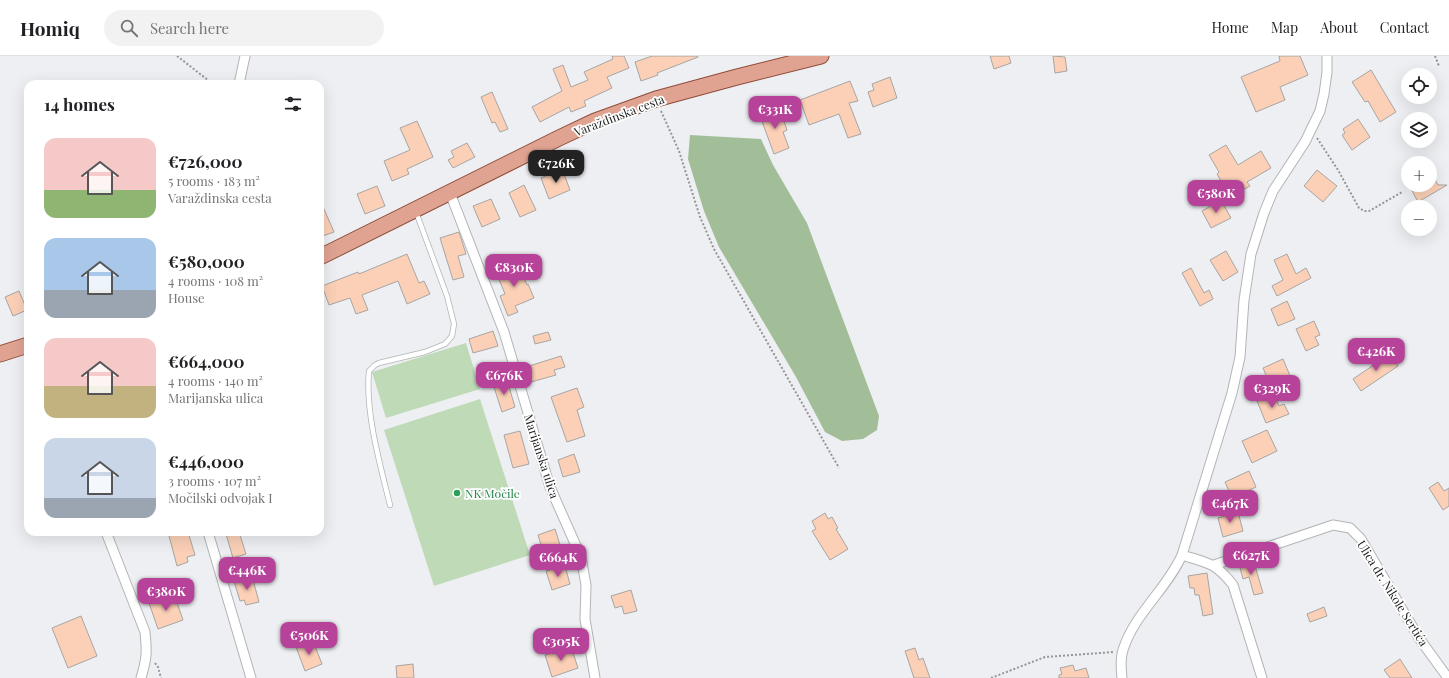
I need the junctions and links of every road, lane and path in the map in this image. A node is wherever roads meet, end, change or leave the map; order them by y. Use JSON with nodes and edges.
{"nodes":[{"id":1,"x":177,"y":56,"type":"edge"},
{"id":2,"x":245,"y":56,"type":"edge"},
{"id":3,"x":821,"y":56,"type":"edge"},
{"id":4,"x":1327,"y":56,"type":"edge"},
{"id":5,"x":1435,"y":56,"type":"edge"},
{"id":6,"x":1439,"y":66,"type":"dead end"},
{"id":7,"x":208,"y":80,"type":"edge"},
{"id":8,"x":240,"y":80,"type":"edge"},
{"id":9,"x":656,"y":99,"type":"junction"},
{"id":10,"x":1310,"y":131,"type":"junction"},
{"id":11,"x":1402,"y":192,"type":"dead end"},
{"id":12,"x":450,"y":193,"type":"junction"},
{"id":13,"x":415,"y":211,"type":"junction"},
{"id":14,"x":324,"y":255,"type":"edge"},
{"id":15,"x":24,"y":347,"type":"edge"},
{"id":16,"x":0,"y":354,"type":"edge"},
{"id":17,"x":839,"y":468,"type":"dead end"},
{"id":18,"x":390,"y":505,"type":"dead end"},
{"id":19,"x":108,"y":536,"type":"edge"},
{"id":20,"x":209,"y":536,"type":"edge"},
{"id":21,"x":1182,"y":555,"type":"junction"},
{"id":22,"x":1214,"y":566,"type":"junction"},
{"id":23,"x":1122,"y":651,"type":"junction"},
{"id":24,"x":147,"y":659,"type":"junction"},
{"id":25,"x":141,"y":678,"type":"edge"},
{"id":26,"x":161,"y":678,"type":"edge"},
{"id":27,"x":251,"y":678,"type":"edge"},
{"id":28,"x":595,"y":678,"type":"edge"},
{"id":29,"x":991,"y":678,"type":"edge"},
{"id":30,"x":1122,"y":678,"type":"edge"},
{"id":31,"x":1262,"y":678,"type":"edge"},
{"id":32,"x":1448,"y":678,"type":"edge"}],
"edges":[{"from":1,"to":7,"type":"path"},
{"from":2,"to":8,"type":"street"},
{"from":3,"to":9,"type":"main road","name":"Varaždinska cesta"},
{"from":4,"to":10,"type":"street"},
{"from":5,"to":6,"type":"path"},
{"from":9,"to":12,"type":"main road","name":"Varaždinska cesta"},
{"from":9,"to":17,"type":"path"},
{"from":10,"to":11,"type":"path"},
{"from":10,"to":21,"type":"street"},
{"from":12,"to":13,"type":"main road","name":"Varaždinska cesta"},
{"from":12,"to":28,"type":"street","name":"Marijanska ulica"},
{"from":13,"to":14,"type":"main road","name":"Varaždinska cesta"},
{"from":13,"to":18,"type":"lane"},
{"from":15,"to":16,"type":"main road"},
{"from":19,"to":24,"type":"street"},
{"from":20,"to":27,"type":"street"},
{"from":21,"to":22,"type":"street"},
{"from":21,"to":23,"type":"street"},
{"from":22,"to":31,"type":"street"},
{"from":22,"to":32,"type":"street","name":"Ulica dr. Nikole Sertića"},
{"from":23,"to":29,"type":"path"},
{"from":23,"to":30,"type":"street"},
{"from":24,"to":25,"type":"street"},
{"from":24,"to":26,"type":"path"}]}
